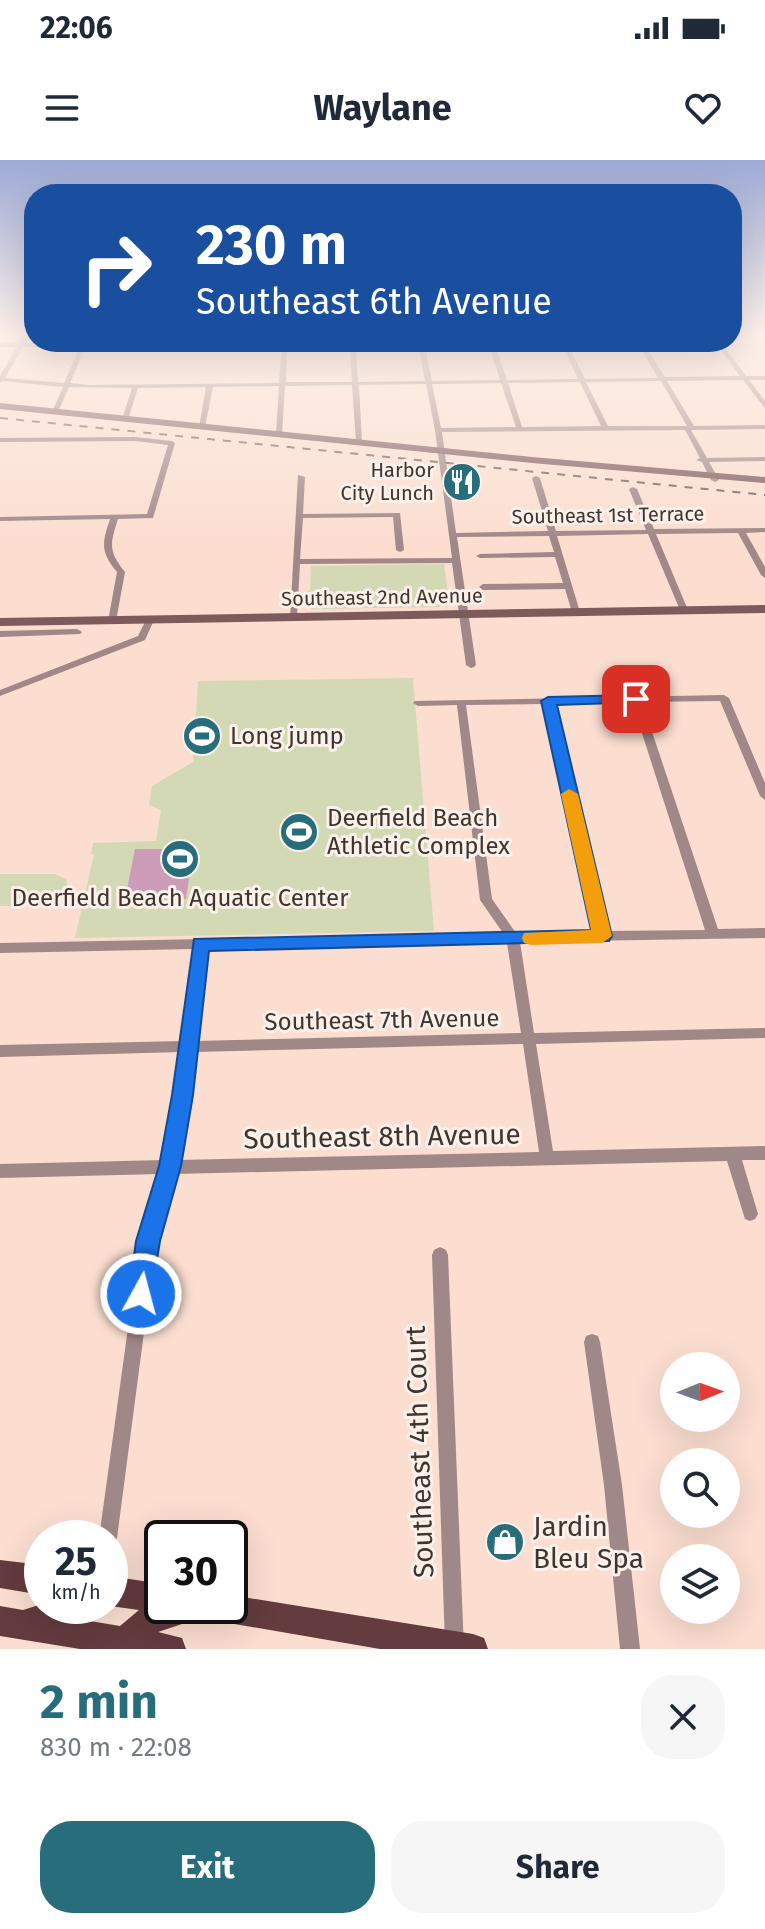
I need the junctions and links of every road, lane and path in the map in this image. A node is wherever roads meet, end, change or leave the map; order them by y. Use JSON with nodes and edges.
{"nodes":[{"id":1,"x":59,"y":403,"type":"edge"},
{"id":2,"x":130,"y":403,"type":"edge"},
{"id":3,"x":206,"y":403,"type":"edge"},
{"id":4,"x":281,"y":403,"type":"edge"},
{"id":5,"x":357,"y":403,"type":"edge"},
{"id":6,"x":432,"y":403,"type":"edge"},
{"id":7,"x":511,"y":403,"type":"edge"},
{"id":8,"x":593,"y":403,"type":"edge"},
{"id":9,"x":676,"y":403,"type":"edge"},
{"id":10,"x":0,"y":406,"type":"edge"},
{"id":11,"x":55,"y":412,"type":"junction"},
{"id":12,"x":125,"y":419,"type":"junction"},
{"id":13,"x":202,"y":427,"type":"junction"},
{"id":14,"x":765,"y":427,"type":"edge"},
{"id":15,"x":605,"y":428,"type":"junction"},
{"id":16,"x":690,"y":428,"type":"junction"},
{"id":17,"x":438,"y":430,"type":"junction"},
{"id":18,"x":520,"y":430,"type":"junction"},
{"id":19,"x":279,"y":434,"type":"junction"},
{"id":20,"x":0,"y":440,"type":"edge"},
{"id":21,"x":359,"y":442,"type":"junction"},
{"id":22,"x":440,"y":451,"type":"junction"},
{"id":23,"x":765,"y":459,"type":"edge"},
{"id":24,"x":703,"y":460,"type":"junction"},
{"id":25,"x":301,"y":477,"type":"dead end"},
{"id":26,"x":536,"y":478,"type":"dead end"},
{"id":27,"x":715,"y":478,"type":"junction"},
{"id":28,"x":765,"y":482,"type":"edge"},
{"id":29,"x":633,"y":489,"type":"dead end"},
{"id":30,"x":299,"y":516,"type":"junction"},
{"id":31,"x":115,"y":517,"type":"junction"},
{"id":32,"x":0,"y":519,"type":"edge"},
{"id":33,"x":765,"y":530,"type":"edge"},
{"id":34,"x":741,"y":531,"type":"junction"},
{"id":35,"x":651,"y":532,"type":"junction"},
{"id":36,"x":553,"y":533,"type":"junction"},
{"id":37,"x":452,"y":535,"type":"junction"},
{"id":38,"x":400,"y":550,"type":"dead end"},
{"id":39,"x":559,"y":554,"type":"junction"},
{"id":40,"x":480,"y":556,"type":"dead end"},
{"id":41,"x":456,"y":560,"type":"junction"},
{"id":42,"x":296,"y":562,"type":"junction"},
{"id":43,"x":765,"y":575,"type":"edge"},
{"id":44,"x":568,"y":586,"type":"junction"},
{"id":45,"x":483,"y":587,"type":"dead end"},
{"id":46,"x":765,"y":609,"type":"edge"},
{"id":47,"x":684,"y":610,"type":"junction"},
{"id":48,"x":576,"y":612,"type":"junction"},
{"id":49,"x":463,"y":614,"type":"junction"},
{"id":50,"x":293,"y":617,"type":"junction"},
{"id":51,"x":150,"y":620,"type":"junction"},
{"id":52,"x":112,"y":621,"type":"junction"},
{"id":53,"x":0,"y":622,"type":"edge"},
{"id":54,"x":59,"y":627,"type":"junction"},
{"id":55,"x":77,"y":632,"type":"dead end"},
{"id":56,"x":0,"y":634,"type":"edge"},
{"id":57,"x":471,"y":665,"type":"dead end"},
{"id":58,"x":0,"y":693,"type":"edge"},
{"id":59,"x":636,"y":699,"type":"junction"},
{"id":60,"x":548,"y":701,"type":"junction"},
{"id":61,"x":461,"y":702,"type":"junction"},
{"id":62,"x":418,"y":703,"type":"dead end"},
{"id":63,"x":765,"y":796,"type":"edge"},
{"id":64,"x":765,"y":933,"type":"edge"},
{"id":65,"x":713,"y":934,"type":"junction"},
{"id":66,"x":602,"y":936,"type":"junction"},
{"id":67,"x":513,"y":939,"type":"junction"},
{"id":68,"x":201,"y":944,"type":"junction"},
{"id":69,"x":0,"y":948,"type":"edge"},
{"id":70,"x":765,"y":1033,"type":"edge"},
{"id":71,"x":529,"y":1039,"type":"junction"},
{"id":72,"x":189,"y":1046,"type":"junction"},
{"id":73,"x":0,"y":1051,"type":"edge"},
{"id":74,"x":732,"y":1153,"type":"junction"},
{"id":75,"x":765,"y":1153,"type":"edge"},
{"id":76,"x":547,"y":1158,"type":"junction"},
{"id":77,"x":170,"y":1166,"type":"junction"},
{"id":78,"x":0,"y":1171,"type":"edge"},
{"id":79,"x":750,"y":1214,"type":"dead end"},
{"id":80,"x":440,"y":1255,"type":"dead end"},
{"id":81,"x":592,"y":1342,"type":"dead end"},
{"id":82,"x":110,"y":1520,"type":"edge"},
{"id":83,"x":0,"y":1574,"type":"edge"},
{"id":84,"x":24,"y":1577,"type":"edge"},
{"id":85,"x":248,"y":1613,"type":"edge"},
{"id":86,"x":144,"y":1622,"type":"edge"},
{"id":87,"x":10,"y":1623,"type":"edge"},
{"id":88,"x":126,"y":1642,"type":"junction"},
{"id":89,"x":464,"y":1648,"type":"edge"},
{"id":90,"x":171,"y":1649,"type":"edge"},
{"id":91,"x":630,"y":1649,"type":"edge"}],
"edges":[{"from":1,"to":11,"type":"street"},
{"from":2,"to":12,"type":"street"},
{"from":3,"to":13,"type":"street"},
{"from":4,"to":19,"type":"street"},
{"from":5,"to":21,"type":"street"},
{"from":6,"to":17,"type":"street"},
{"from":7,"to":18,"type":"street"},
{"from":8,"to":15,"type":"street"},
{"from":9,"to":16,"type":"street"},
{"from":10,"to":11,"type":"main road"},
{"from":11,"to":12,"type":"main road"},
{"from":12,"to":13,"type":"main road"},
{"from":13,"to":19,"type":"main road"},
{"from":14,"to":16,"type":"street"},
{"from":15,"to":16,"type":"street"},
{"from":15,"to":18,"type":"street"},
{"from":16,"to":24,"type":"street"},
{"from":17,"to":18,"type":"street"},
{"from":17,"to":22,"type":"street"},
{"from":19,"to":21,"type":"main road"},
{"from":20,"to":31,"type":"street"},
{"from":21,"to":22,"type":"main road"},
{"from":22,"to":27,"type":"main road"},
{"from":22,"to":37,"type":"street"},
{"from":23,"to":24,"type":"street"},
{"from":24,"to":27,"type":"street"},
{"from":25,"to":30,"type":"street"},
{"from":26,"to":36,"type":"street"},
{"from":27,"to":28,"type":"main road"},
{"from":29,"to":35,"type":"street"},
{"from":30,"to":38,"type":"street"},
{"from":30,"to":42,"type":"street"},
{"from":31,"to":32,"type":"street"},
{"from":31,"to":52,"type":"street"},
{"from":33,"to":34,"type":"street","name":"Southeast 1st Terrace"},
{"from":34,"to":35,"type":"street","name":"Southeast 1st Terrace"},
{"from":34,"to":43,"type":"street"},
{"from":35,"to":36,"type":"street","name":"Southeast 1st Terrace"},
{"from":35,"to":47,"type":"street"},
{"from":36,"to":37,"type":"street","name":"Southeast 1st Terrace"},
{"from":36,"to":39,"type":"street"},
{"from":37,"to":41,"type":"street"},
{"from":39,"to":40,"type":"street"},
{"from":39,"to":44,"type":"street"},
{"from":41,"to":42,"type":"street"},
{"from":41,"to":49,"type":"street"},
{"from":42,"to":50,"type":"street"},
{"from":44,"to":45,"type":"street"},
{"from":44,"to":48,"type":"street"},
{"from":46,"to":47,"type":"main road","name":"Southeast 2nd Avenue"},
{"from":47,"to":48,"type":"main road","name":"Southeast 2nd Avenue"},
{"from":48,"to":49,"type":"main road","name":"Southeast 2nd Avenue"},
{"from":49,"to":50,"type":"main road","name":"Southeast 2nd Avenue"},
{"from":49,"to":57,"type":"street"},
{"from":50,"to":51,"type":"main road","name":"Southeast 2nd Avenue"},
{"from":51,"to":52,"type":"main road","name":"Southeast 2nd Avenue"},
{"from":51,"to":58,"type":"street"},
{"from":52,"to":54,"type":"main road","name":"Southeast 2nd Avenue"},
{"from":53,"to":54,"type":"main road","name":"Southeast 2nd Avenue"},
{"from":54,"to":55,"type":"street"},
{"from":54,"to":56,"type":"street"},
{"from":59,"to":60,"type":"street"},
{"from":59,"to":63,"type":"street"},
{"from":59,"to":65,"type":"street"},
{"from":60,"to":61,"type":"street"},
{"from":60,"to":66,"type":"street"},
{"from":61,"to":62,"type":"street"},
{"from":61,"to":67,"type":"street"},
{"from":64,"to":65,"type":"street"},
{"from":65,"to":66,"type":"street"},
{"from":66,"to":67,"type":"street"},
{"from":67,"to":68,"type":"street"},
{"from":67,"to":71,"type":"street"},
{"from":68,"to":69,"type":"street"},
{"from":68,"to":72,"type":"street"},
{"from":70,"to":71,"type":"street","name":"Southeast 7th Avenue"},
{"from":71,"to":72,"type":"street","name":"Southeast 7th Avenue"},
{"from":71,"to":76,"type":"street"},
{"from":72,"to":73,"type":"street","name":"Southeast 7th Avenue"},
{"from":72,"to":77,"type":"street"},
{"from":74,"to":75,"type":"street","name":"Southeast 8th Avenue"},
{"from":74,"to":76,"type":"street","name":"Southeast 8th Avenue"},
{"from":74,"to":79,"type":"street"},
{"from":76,"to":77,"type":"street","name":"Southeast 8th Avenue"},
{"from":77,"to":78,"type":"street","name":"Southeast 8th Avenue"},
{"from":77,"to":82,"type":"street"},
{"from":80,"to":89,"type":"street","name":"Southeast 4th Court"},
{"from":81,"to":91,"type":"street"},
{"from":83,"to":84,"type":"main road"},
{"from":85,"to":89,"type":"main road"},
{"from":86,"to":88,"type":"main road"},
{"from":87,"to":88,"type":"main road"},
{"from":88,"to":90,"type":"main road"}]}
